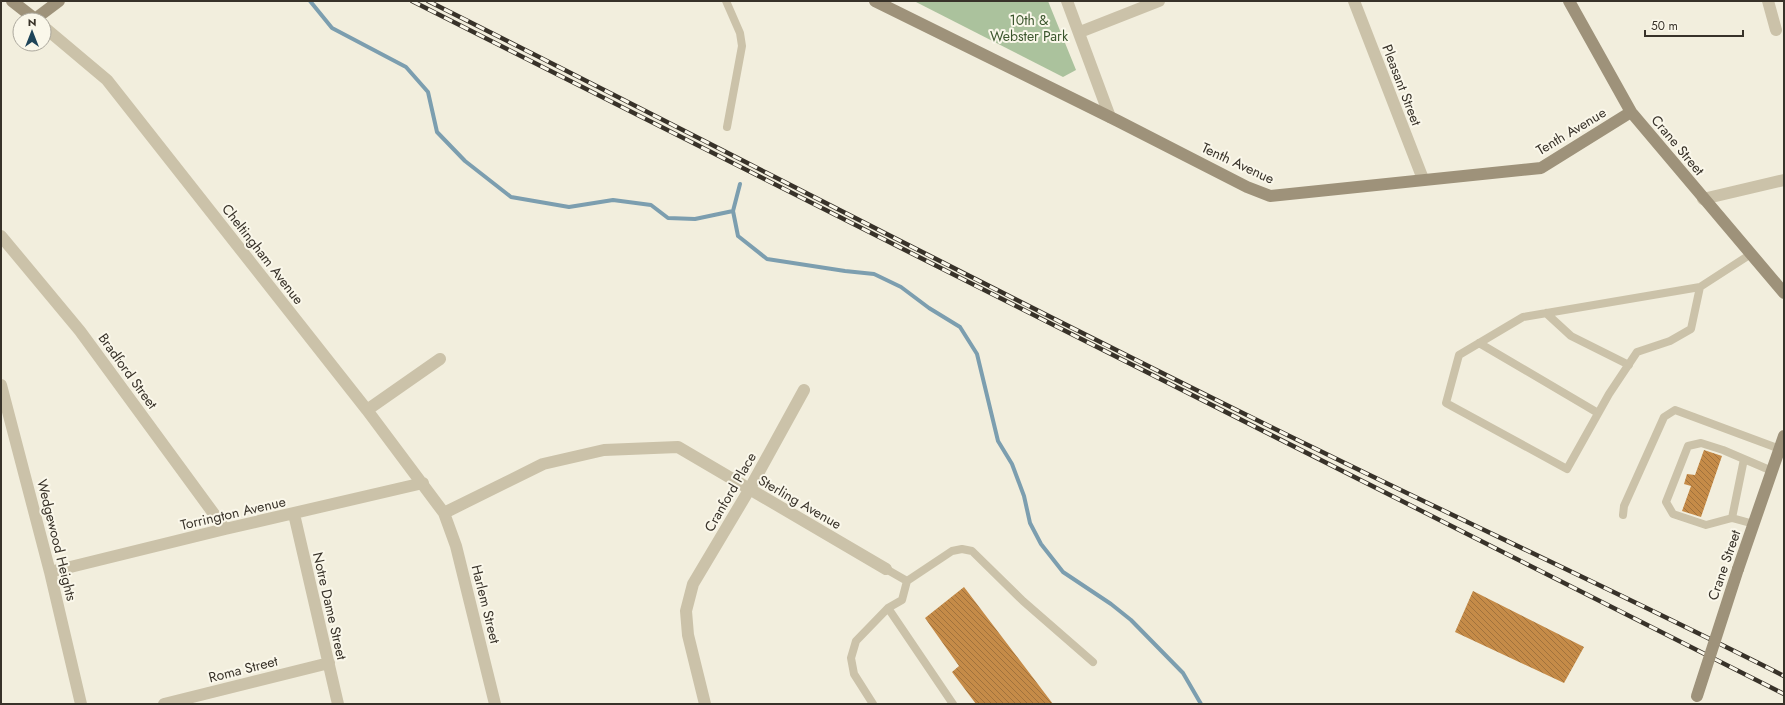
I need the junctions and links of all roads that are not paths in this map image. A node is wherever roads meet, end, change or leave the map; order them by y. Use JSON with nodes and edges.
{"nodes":[{"id":1,"x":12,"y":1,"type":"edge"},
{"id":2,"x":59,"y":1,"type":"edge"},
{"id":3,"x":726,"y":1,"type":"edge"},
{"id":4,"x":875,"y":1,"type":"edge"},
{"id":5,"x":1067,"y":1,"type":"edge"},
{"id":6,"x":1159,"y":1,"type":"edge"},
{"id":7,"x":1354,"y":1,"type":"edge"},
{"id":8,"x":1569,"y":1,"type":"edge"},
{"id":9,"x":1768,"y":1,"type":"edge"},
{"id":10,"x":26,"y":12,"type":"edge"},
{"id":11,"x":49,"y":12,"type":"edge"},
{"id":12,"x":1776,"y":30,"type":"dead end"},
{"id":13,"x":1080,"y":32,"type":"junction"},
{"id":14,"x":52,"y":33,"type":"edge"},
{"id":15,"x":1631,"y":112,"type":"junction"},
{"id":16,"x":1110,"y":117,"type":"junction"},
{"id":17,"x":727,"y":127,"type":"dead end"},
{"id":18,"x":1423,"y":179,"type":"junction"},
{"id":19,"x":1784,"y":180,"type":"edge"},
{"id":20,"x":1703,"y":199,"type":"junction"},
{"id":21,"x":1,"y":236,"type":"edge"},
{"id":22,"x":1751,"y":254,"type":"junction"},
{"id":23,"x":1700,"y":287,"type":"junction"},
{"id":24,"x":1784,"y":293,"type":"edge"},
{"id":25,"x":1546,"y":313,"type":"junction"},
{"id":26,"x":1479,"y":343,"type":"junction"},
{"id":27,"x":440,"y":359,"type":"dead end"},
{"id":28,"x":1629,"y":365,"type":"junction"},
{"id":29,"x":1,"y":385,"type":"edge"},
{"id":30,"x":804,"y":390,"type":"dead end"},
{"id":31,"x":367,"y":410,"type":"junction"},
{"id":32,"x":1598,"y":413,"type":"junction"},
{"id":33,"x":1784,"y":436,"type":"edge"},
{"id":34,"x":1780,"y":449,"type":"junction"},
{"id":35,"x":1744,"y":459,"type":"junction"},
{"id":36,"x":1772,"y":471,"type":"junction"},
{"id":37,"x":423,"y":483,"type":"junction"},
{"id":38,"x":749,"y":490,"type":"junction"},
{"id":39,"x":444,"y":513,"type":"junction"},
{"id":40,"x":294,"y":514,"type":"junction"},
{"id":41,"x":1624,"y":514,"type":"dead end"},
{"id":42,"x":1732,"y":518,"type":"junction"},
{"id":43,"x":1754,"y":524,"type":"junction"},
{"id":44,"x":225,"y":529,"type":"junction"},
{"id":45,"x":886,"y":569,"type":"joint"},
{"id":46,"x":50,"y":572,"type":"junction"},
{"id":47,"x":907,"y":581,"type":"junction"},
{"id":48,"x":888,"y":608,"type":"junction"},
{"id":49,"x":1093,"y":662,"type":"dead end"},
{"id":50,"x":328,"y":663,"type":"junction"},
{"id":51,"x":1696,"y":700,"type":"edge"},
{"id":52,"x":80,"y":704,"type":"edge"},
{"id":53,"x":164,"y":704,"type":"edge"},
{"id":54,"x":338,"y":704,"type":"edge"},
{"id":55,"x":495,"y":704,"type":"edge"},
{"id":56,"x":704,"y":704,"type":"edge"},
{"id":57,"x":873,"y":704,"type":"edge"},
{"id":58,"x":953,"y":704,"type":"edge"}],
"edges":[{"from":1,"to":10,"type":"street","name":"Cheltingham Avenue"},
{"from":2,"to":11,"type":"street"},
{"from":3,"to":17,"type":"lane"},
{"from":4,"to":16,"type":"street","name":"Tenth Avenue"},
{"from":5,"to":13,"type":"street"},
{"from":6,"to":13,"type":"street"},
{"from":7,"to":18,"type":"street","name":"Pleasant Street"},
{"from":8,"to":15,"type":"street","name":"Crane Street"},
{"from":9,"to":12,"type":"street"},
{"from":13,"to":16,"type":"street"},
{"from":14,"to":31,"type":"street","name":"Cheltingham Avenue"},
{"from":15,"to":18,"type":"street","name":"Tenth Avenue"},
{"from":15,"to":20,"type":"street","name":"Crane Street"},
{"from":16,"to":18,"type":"street","name":"Tenth Avenue"},
{"from":19,"to":20,"type":"street"},
{"from":20,"to":22,"type":"street","name":"Crane Street"},
{"from":21,"to":44,"type":"street","name":"Bradford Street"},
{"from":22,"to":23,"type":"lane"},
{"from":22,"to":24,"type":"street","name":"Crane Street"},
{"from":23,"to":25,"type":"lane"},
{"from":23,"to":28,"type":"lane"},
{"from":25,"to":26,"type":"lane"},
{"from":25,"to":28,"type":"lane"},
{"from":26,"to":32,"type":"lane"},
{"from":26,"to":32,"type":"lane"},
{"from":27,"to":31,"type":"street"},
{"from":28,"to":32,"type":"lane"},
{"from":29,"to":46,"type":"street","name":"Wedgewood Heights"},
{"from":30,"to":38,"type":"street","name":"Cranford Place"},
{"from":31,"to":37,"type":"street","name":"Cheltingham Avenue"},
{"from":33,"to":34,"type":"street","name":"Crane Street"},
{"from":34,"to":36,"type":"street","name":"Crane Street"},
{"from":34,"to":41,"type":"lane"},
{"from":35,"to":36,"type":"lane"},
{"from":35,"to":42,"type":"lane"},
{"from":35,"to":42,"type":"lane"},
{"from":36,"to":43,"type":"street","name":"Crane Street"},
{"from":37,"to":39,"type":"street","name":"Cheltingham Avenue"},
{"from":37,"to":40,"type":"street","name":"Torrington Avenue"},
{"from":38,"to":39,"type":"street","name":"Sterling Avenue"},
{"from":38,"to":45,"type":"street","name":"Sterling Avenue"},
{"from":38,"to":56,"type":"street","name":"Cranford Place"},
{"from":39,"to":55,"type":"street","name":"Harlem Street"},
{"from":40,"to":44,"type":"street","name":"Torrington Avenue"},
{"from":40,"to":50,"type":"street","name":"Notre Dame Street"},
{"from":42,"to":43,"type":"lane"},
{"from":43,"to":51,"type":"street","name":"Crane Street","bridge":true},
{"from":44,"to":46,"type":"street","name":"Torrington Avenue"},
{"from":45,"to":47,"type":"lane"},
{"from":46,"to":52,"type":"street","name":"Wedgewood Heights"},
{"from":47,"to":48,"type":"lane"},
{"from":47,"to":49,"type":"lane"},
{"from":48,"to":57,"type":"lane"},
{"from":48,"to":58,"type":"lane"},
{"from":50,"to":53,"type":"street","name":"Roma Street"},
{"from":50,"to":54,"type":"street","name":"Notre Dame Street"}]}
